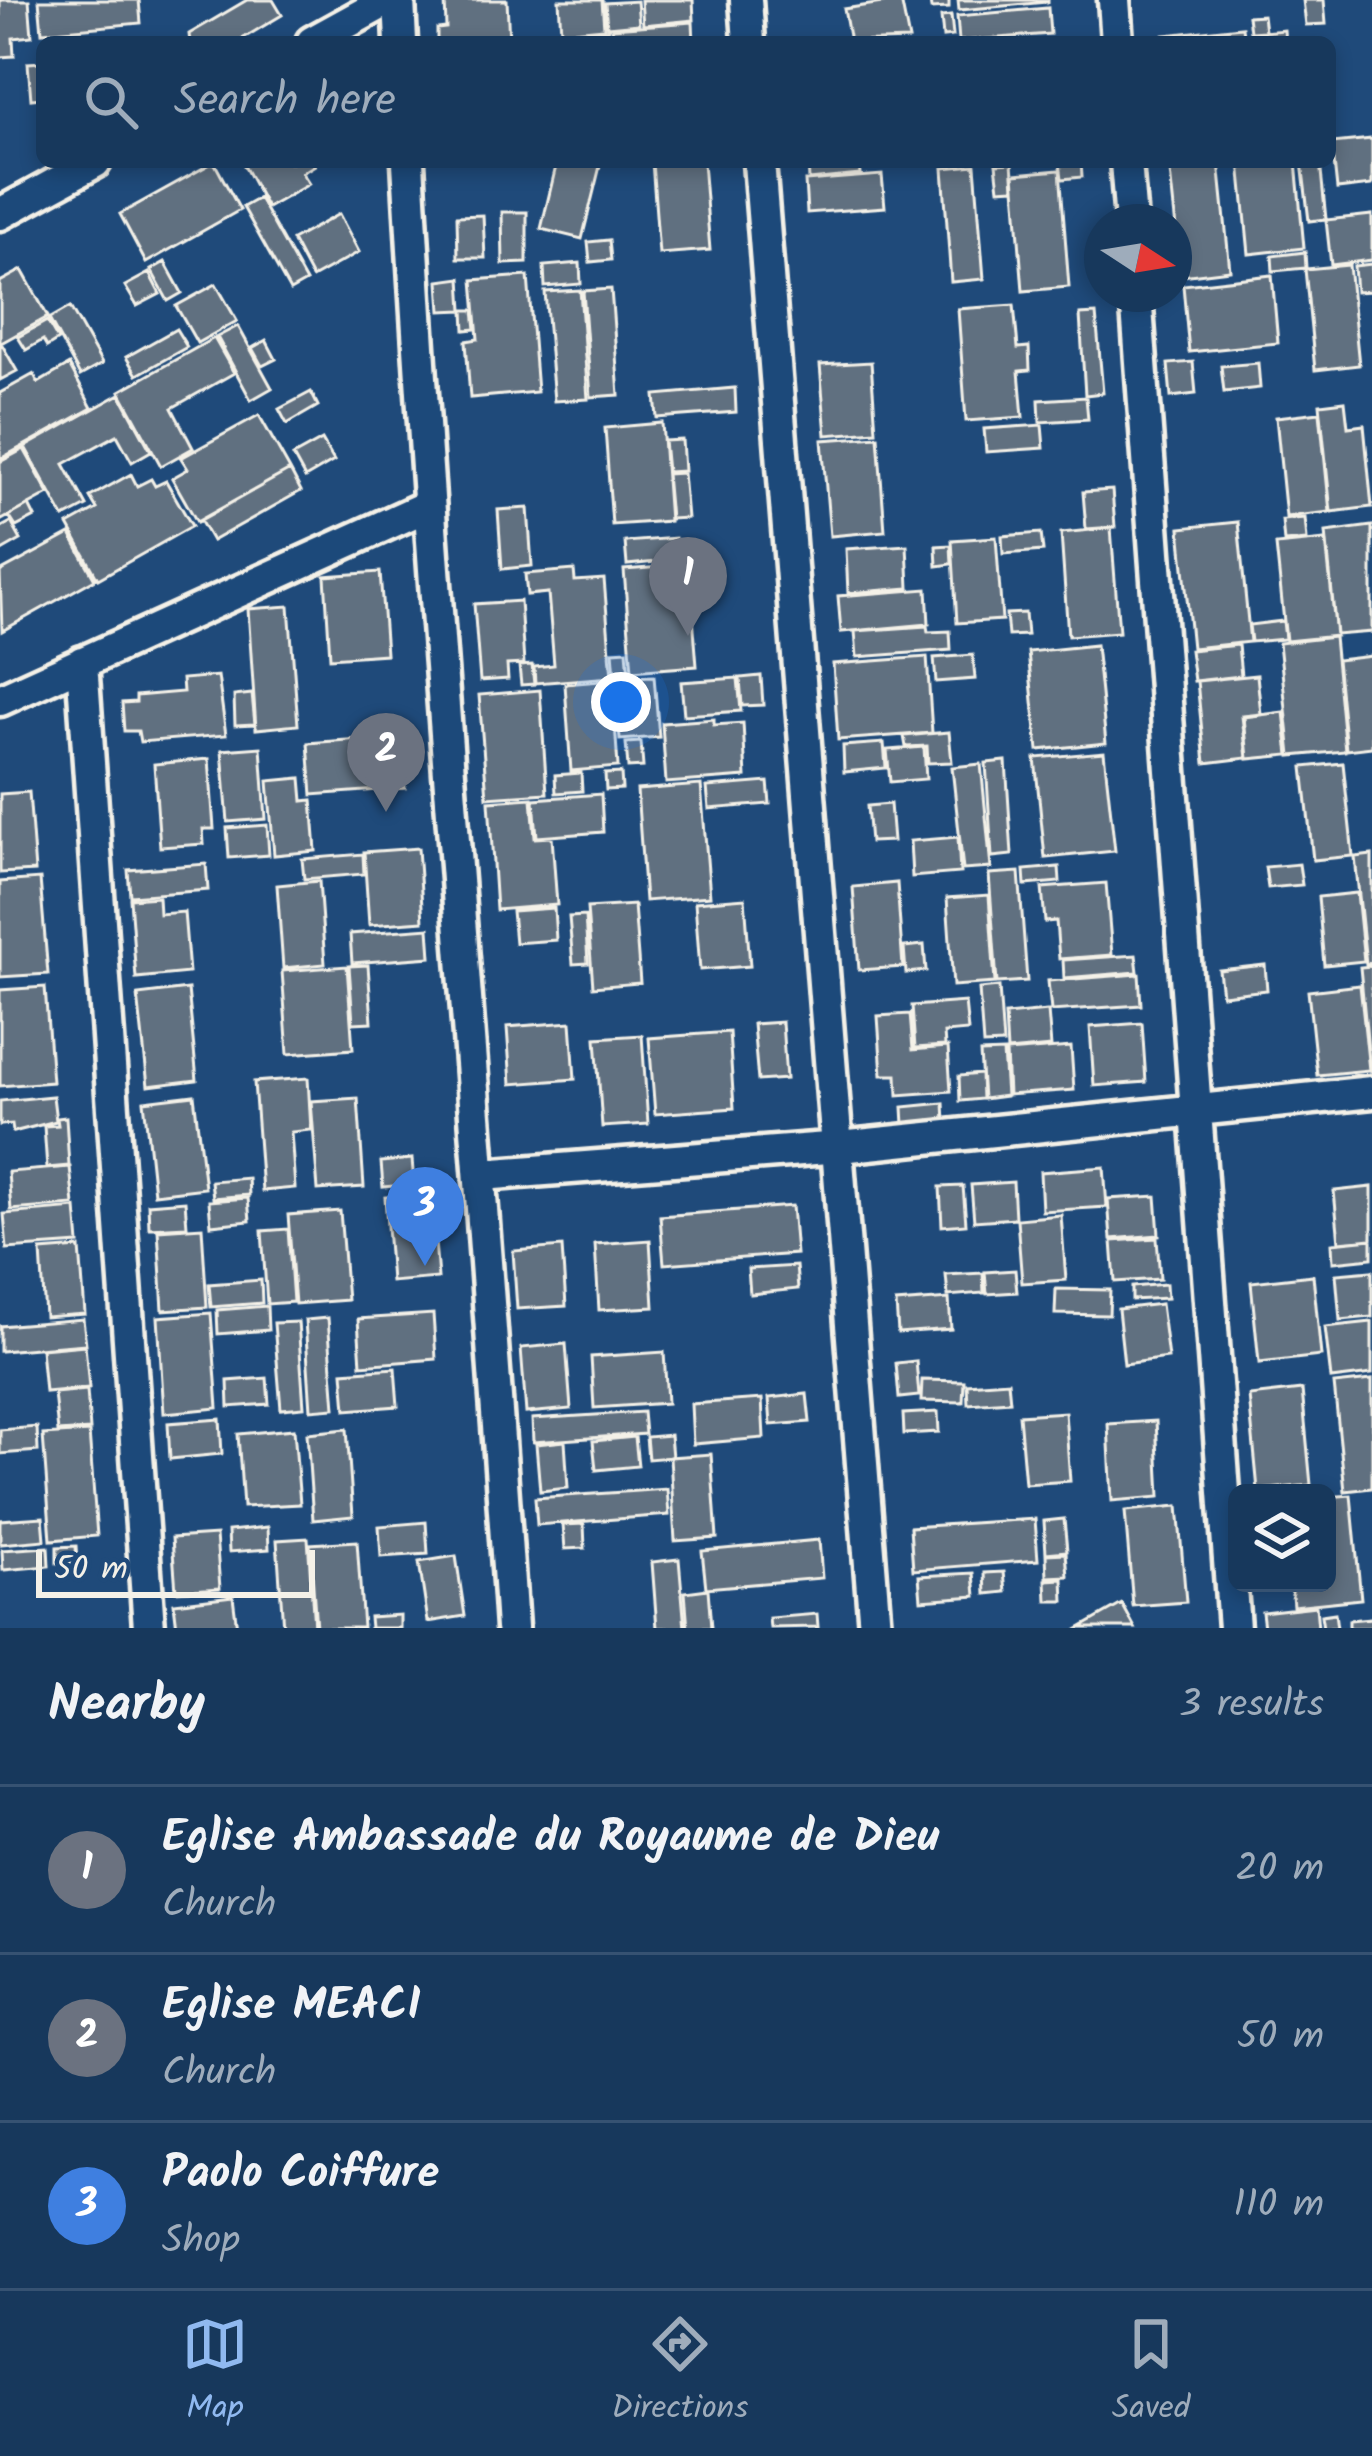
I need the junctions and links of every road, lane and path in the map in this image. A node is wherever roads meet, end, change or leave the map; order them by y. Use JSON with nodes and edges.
{"nodes":[{"id":1,"x":388,"y":0,"type":"edge"},
{"id":2,"x":399,"y":0,"type":"edge"},
{"id":3,"x":746,"y":0,"type":"edge"},
{"id":4,"x":1114,"y":0,"type":"edge"},
{"id":5,"x":323,"y":36,"type":"edge"},
{"id":6,"x":401,"y":36,"type":"edge"},
{"id":7,"x":749,"y":36,"type":"edge"},
{"id":8,"x":1117,"y":36,"type":"edge"},
{"id":9,"x":84,"y":168,"type":"edge"},
{"id":10,"x":408,"y":168,"type":"edge"},
{"id":11,"x":759,"y":168,"type":"edge"},
{"id":12,"x":1126,"y":168,"type":"edge"},
{"id":13,"x":1130,"y":204,"type":"edge"},
{"id":14,"x":0,"y":214,"type":"edge"},
{"id":15,"x":1137,"y":312,"type":"edge"},
{"id":16,"x":427,"y":506,"type":"junction"},
{"id":17,"x":82,"y":662,"type":"junction"},
{"id":18,"x":0,"y":700,"type":"edge"},
{"id":19,"x":1372,"y":1092,"type":"edge"},
{"id":20,"x":1198,"y":1110,"type":"junction"},
{"id":21,"x":840,"y":1147,"type":"junction"},
{"id":22,"x":482,"y":1175,"type":"junction"},
{"id":23,"x":149,"y":1628,"type":"edge"},
{"id":24,"x":512,"y":1628,"type":"edge"},
{"id":25,"x":875,"y":1628,"type":"edge"},
{"id":26,"x":1234,"y":1628,"type":"edge"}],
"edges":[{"from":1,"to":5,"type":"street"},
{"from":2,"to":6,"type":"street"},
{"from":3,"to":7,"type":"street"},
{"from":4,"to":8,"type":"street"},
{"from":9,"to":14,"type":"street"},
{"from":10,"to":16,"type":"street"},
{"from":11,"to":21,"type":"street"},
{"from":12,"to":13,"type":"street"},
{"from":15,"to":20,"type":"street"},
{"from":16,"to":17,"type":"street"},
{"from":16,"to":22,"type":"street"},
{"from":17,"to":18,"type":"street"},
{"from":17,"to":23,"type":"street"},
{"from":19,"to":20,"type":"street"},
{"from":20,"to":21,"type":"street"},
{"from":20,"to":26,"type":"street"},
{"from":21,"to":22,"type":"street"},
{"from":21,"to":25,"type":"street"},
{"from":22,"to":24,"type":"street"}]}
